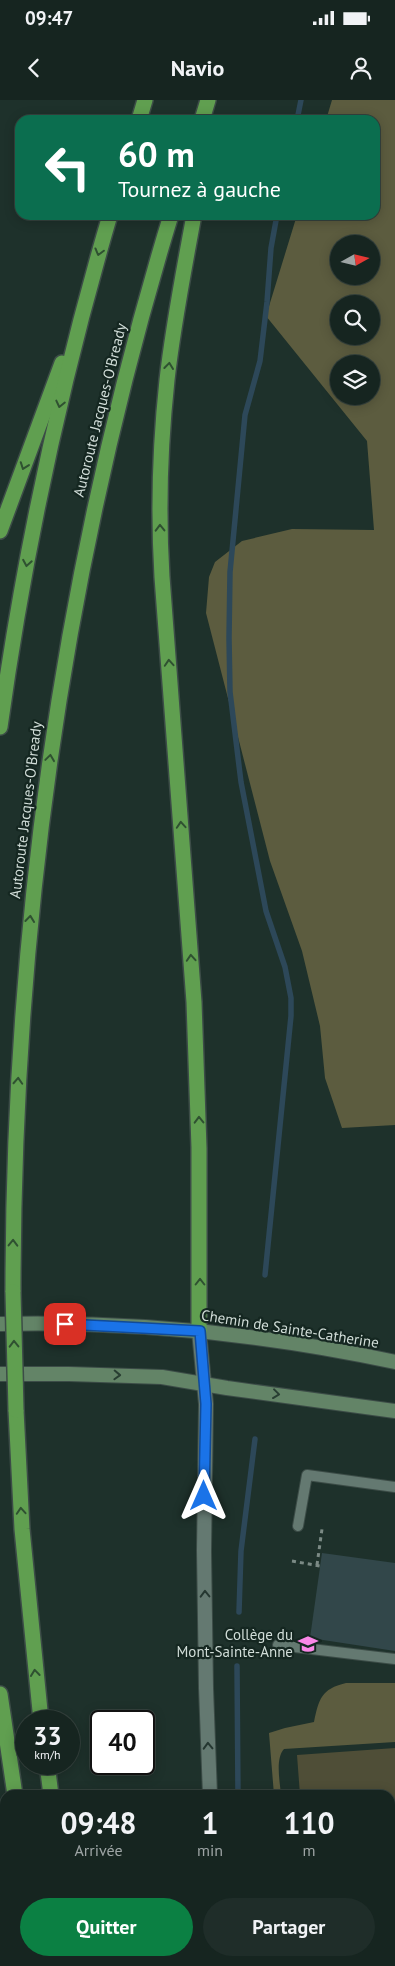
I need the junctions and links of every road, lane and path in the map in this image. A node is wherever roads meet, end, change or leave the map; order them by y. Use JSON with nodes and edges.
{"nodes":[{"id":1,"x":146,"y":100,"type":"edge"},
{"id":2,"x":208,"y":100,"type":"edge"},
{"id":3,"x":213,"y":100,"type":"edge"},
{"id":4,"x":141,"y":115,"type":"edge"},
{"id":5,"x":204,"y":115,"type":"edge"},
{"id":6,"x":211,"y":115,"type":"edge"},
{"id":7,"x":109,"y":220,"type":"edge"},
{"id":8,"x":170,"y":220,"type":"edge"},
{"id":9,"x":193,"y":220,"type":"edge"},
{"id":10,"x":89,"y":289,"type":"junction"},
{"id":11,"x":0,"y":531,"type":"edge"},
{"id":12,"x":0,"y":727,"type":"edge"},
{"id":13,"x":0,"y":1324,"type":"edge"},
{"id":14,"x":200,"y":1331,"type":"junction"},
{"id":15,"x":395,"y":1362,"type":"edge"},
{"id":16,"x":0,"y":1374,"type":"edge"},
{"id":17,"x":204,"y":1384,"type":"junction"},
{"id":18,"x":395,"y":1411,"type":"edge"},
{"id":19,"x":395,"y":1487,"type":"edge"},
{"id":20,"x":298,"y":1526,"type":"dead end"},
{"id":21,"x":322,"y":1529,"type":"dead end"},
{"id":22,"x":292,"y":1561,"type":"dead end"},
{"id":23,"x":278,"y":1645,"type":"dead end"},
{"id":24,"x":395,"y":1659,"type":"edge"},
{"id":25,"x":0,"y":1694,"type":"edge"},
{"id":26,"x":40,"y":1710,"type":"edge"},
{"id":27,"x":48,"y":1775,"type":"edge"},
{"id":28,"x":15,"y":1790,"type":"edge"},
{"id":29,"x":50,"y":1790,"type":"edge"},
{"id":30,"x":210,"y":1790,"type":"edge"}],
"edges":[{"from":1,"to":4,"type":"highway"},
{"from":2,"to":5,"type":"highway"},
{"from":3,"to":6,"type":"highway"},
{"from":7,"to":10,"type":"highway","one_way":true},
{"from":26,"to":8,"type":"highway","name":"Autoroute Jacques-O'Bready","one_way":true,"bridge":true},
{"from":14,"to":9,"type":"highway","one_way":true},
{"from":10,"to":11,"type":"highway","one_way":true},
{"from":10,"to":12,"type":"highway","one_way":true},
{"from":13,"to":14,"type":"main road","name":"Chemin de Sainte-Catherine"},
{"from":14,"to":15,"type":"main road","name":"Chemin de Sainte-Catherine"},
{"from":14,"to":17,"type":"street"},
{"from":16,"to":17,"type":"main road","one_way":true},
{"from":17,"to":18,"type":"main road","one_way":true},
{"from":30,"to":17,"type":"street","one_way":true},
{"from":19,"to":20,"type":"lane"},
{"from":21,"to":22,"type":"path"},
{"from":23,"to":24,"type":"lane"},
{"from":25,"to":28,"type":"highway"},
{"from":27,"to":29,"type":"highway"}]}
